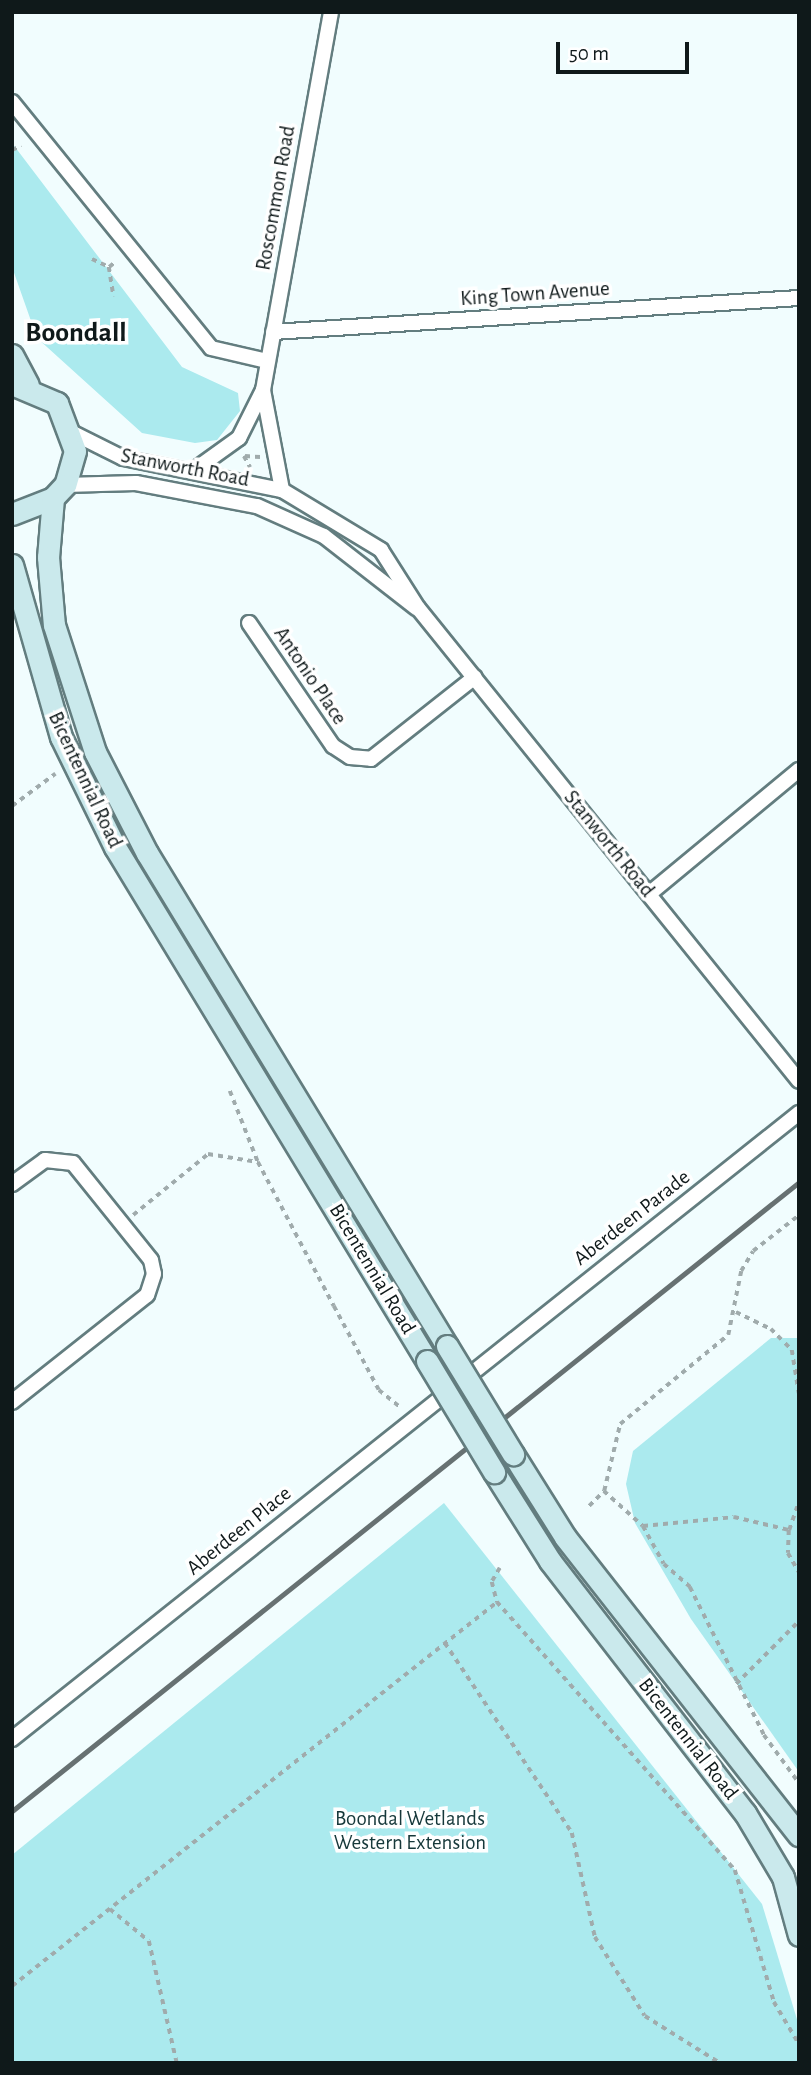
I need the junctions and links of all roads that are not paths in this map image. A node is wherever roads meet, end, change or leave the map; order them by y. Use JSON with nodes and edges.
{"nodes":[{"id":1,"x":331,"y":12,"type":"edge"},
{"id":2,"x":12,"y":102,"type":"edge"},
{"id":3,"x":799,"y":298,"type":"edge"},
{"id":4,"x":273,"y":332,"type":"junction"},
{"id":5,"x":12,"y":355,"type":"edge"},
{"id":6,"x":267,"y":361,"type":"junction"},
{"id":7,"x":20,"y":384,"type":"edge"},
{"id":8,"x":262,"y":390,"type":"junction"},
{"id":9,"x":73,"y":433,"type":"junction"},
{"id":10,"x":193,"y":471,"type":"junction"},
{"id":11,"x":282,"y":490,"type":"junction"},
{"id":12,"x":59,"y":492,"type":"junction"},
{"id":13,"x":12,"y":514,"type":"edge"},
{"id":14,"x":12,"y":565,"type":"edge"},
{"id":15,"x":418,"y":608,"type":"junction"},
{"id":16,"x":249,"y":623,"type":"dead end"},
{"id":17,"x":475,"y":677,"type":"junction"},
{"id":18,"x":799,"y":770,"type":"edge"},
{"id":19,"x":649,"y":894,"type":"junction"},
{"id":20,"x":799,"y":1081,"type":"edge"},
{"id":21,"x":799,"y":1113,"type":"edge"},
{"id":22,"x":12,"y":1184,"type":"edge"},
{"id":23,"x":491,"y":1356,"type":"joint"},
{"id":24,"x":12,"y":1402,"type":"edge"},
{"id":25,"x":12,"y":1739,"type":"edge"},
{"id":26,"x":799,"y":1835,"type":"edge"},
{"id":27,"x":799,"y":1935,"type":"edge"}],
"edges":[{"from":1,"to":4,"type":"street","name":"Roscommon Road"},
{"from":2,"to":6,"type":"street"},
{"from":3,"to":4,"type":"street","name":"King Town Avenue"},
{"from":4,"to":6,"type":"street","name":"Roscommon Road"},
{"from":5,"to":7,"type":"main road"},
{"from":6,"to":8,"type":"street","name":"Roscommon Road"},
{"from":7,"to":9,"type":"main road"},
{"from":8,"to":10,"type":"street","name":"Roscommon Road"},
{"from":8,"to":11,"type":"street","name":"Roscommon Road"},
{"from":9,"to":10,"type":"street","name":"Stanworth Road"},
{"from":9,"to":12,"type":"main road","name":"Bicentennial Road"},
{"from":10,"to":11,"type":"street","name":"Stanworth Road"},
{"from":11,"to":15,"type":"street","name":"Stanworth Road"},
{"from":12,"to":13,"type":"main road"},
{"from":12,"to":15,"type":"street","name":"Stanworth Road"},
{"from":12,"to":26,"type":"main road","name":"Bicentennial Road","bridge":true},
{"from":14,"to":27,"type":"main road","name":"Bicentennial Road","bridge":true},
{"from":15,"to":17,"type":"street","name":"Stanworth Road"},
{"from":16,"to":17,"type":"street","name":"Antonio Place"},
{"from":17,"to":19,"type":"street","name":"Stanworth Road"},
{"from":18,"to":19,"type":"street"},
{"from":19,"to":20,"type":"street","name":"Stanworth Road"},
{"from":21,"to":23,"type":"street","name":"Aberdeen Parade"},
{"from":22,"to":24,"type":"street"},
{"from":23,"to":25,"type":"street","name":"Aberdeen Place"}]}
